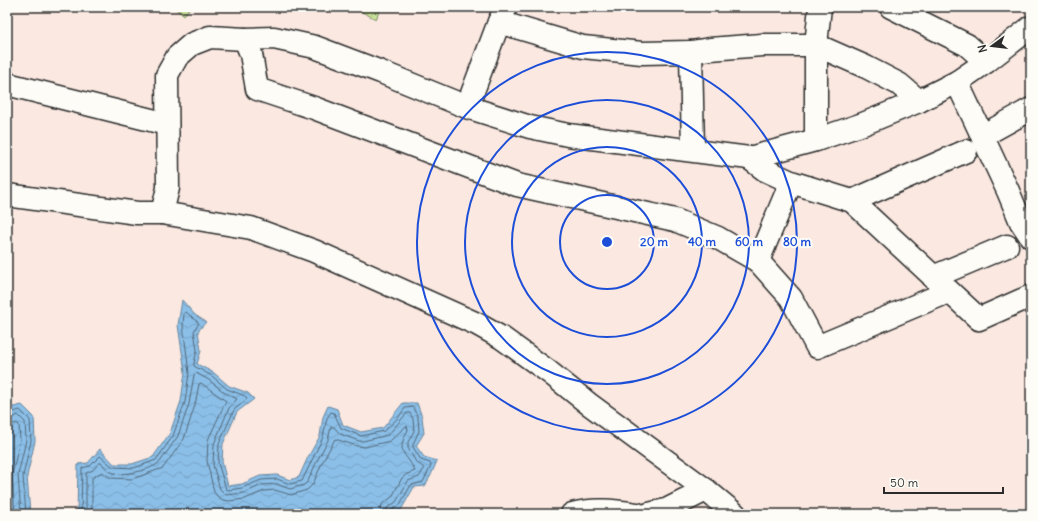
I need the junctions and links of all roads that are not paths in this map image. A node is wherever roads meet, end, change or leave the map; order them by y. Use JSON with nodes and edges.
{"nodes":[{"id":1,"x":820,"y":7,"type":"edge"},
{"id":2,"x":891,"y":7,"type":"edge"},
{"id":3,"x":502,"y":14,"type":"edge"},
{"id":4,"x":1031,"y":27,"type":"edge"},
{"id":5,"x":245,"y":39,"type":"junction"},
{"id":6,"x":816,"y":46,"type":"junction"},
{"id":7,"x":691,"y":52,"type":"junction"},
{"id":8,"x":986,"y":62,"type":"junction"},
{"id":9,"x":957,"y":82,"type":"junction"},
{"id":10,"x":7,"y":84,"type":"edge"},
{"id":11,"x":919,"y":101,"type":"junction"},
{"id":12,"x":468,"y":107,"type":"junction"},
{"id":13,"x":1031,"y":109,"type":"edge"},
{"id":14,"x":167,"y":124,"type":"junction"},
{"id":15,"x":982,"y":136,"type":"junction"},
{"id":16,"x":816,"y":140,"type":"junction"},
{"id":17,"x":693,"y":150,"type":"junction"},
{"id":18,"x":966,"y":151,"type":"dead end"},
{"id":19,"x":750,"y":158,"type":"junction"},
{"id":20,"x":791,"y":182,"type":"junction"},
{"id":21,"x":7,"y":195,"type":"edge"},
{"id":22,"x":852,"y":201,"type":"junction"},
{"id":23,"x":162,"y":212,"type":"junction"},
{"id":24,"x":1028,"y":226,"type":"edge"},
{"id":25,"x":1007,"y":246,"type":"dead end"},
{"id":26,"x":758,"y":261,"type":"junction"},
{"id":27,"x":941,"y":285,"type":"junction"},
{"id":28,"x":1031,"y":296,"type":"edge"},
{"id":29,"x":706,"y":490,"type":"junction"},
{"id":30,"x":572,"y":514,"type":"edge"},
{"id":31,"x":637,"y":514,"type":"edge"},
{"id":32,"x":649,"y":514,"type":"edge"},
{"id":33,"x":735,"y":514,"type":"edge"}],
"edges":[{"from":1,"to":6,"type":"street"},
{"from":2,"to":8,"type":"street"},
{"from":3,"to":7,"type":"street"},
{"from":3,"to":12,"type":"street"},
{"from":4,"to":8,"type":"street"},
{"from":5,"to":12,"type":"street"},
{"from":5,"to":14,"type":"street"},
{"from":5,"to":26,"type":"street"},
{"from":6,"to":7,"type":"street"},
{"from":6,"to":11,"type":"street"},
{"from":6,"to":16,"type":"street"},
{"from":7,"to":17,"type":"street"},
{"from":8,"to":9,"type":"street"},
{"from":9,"to":11,"type":"street"},
{"from":9,"to":15,"type":"street"},
{"from":10,"to":14,"type":"street"},
{"from":11,"to":16,"type":"street"},
{"from":12,"to":17,"type":"street"},
{"from":13,"to":15,"type":"street"},
{"from":14,"to":23,"type":"street"},
{"from":15,"to":24,"type":"street"},
{"from":16,"to":19,"type":"street"},
{"from":17,"to":19,"type":"street"},
{"from":18,"to":22,"type":"street"},
{"from":19,"to":20,"type":"street"},
{"from":20,"to":22,"type":"street"},
{"from":20,"to":26,"type":"street"},
{"from":21,"to":23,"type":"street"},
{"from":22,"to":27,"type":"street"},
{"from":23,"to":29,"type":"street"},
{"from":25,"to":27,"type":"street"},
{"from":26,"to":27,"type":"street"},
{"from":27,"to":28,"type":"street"},
{"from":29,"to":32,"type":"street"},
{"from":29,"to":33,"type":"street"},
{"from":30,"to":31,"type":"street"}]}
